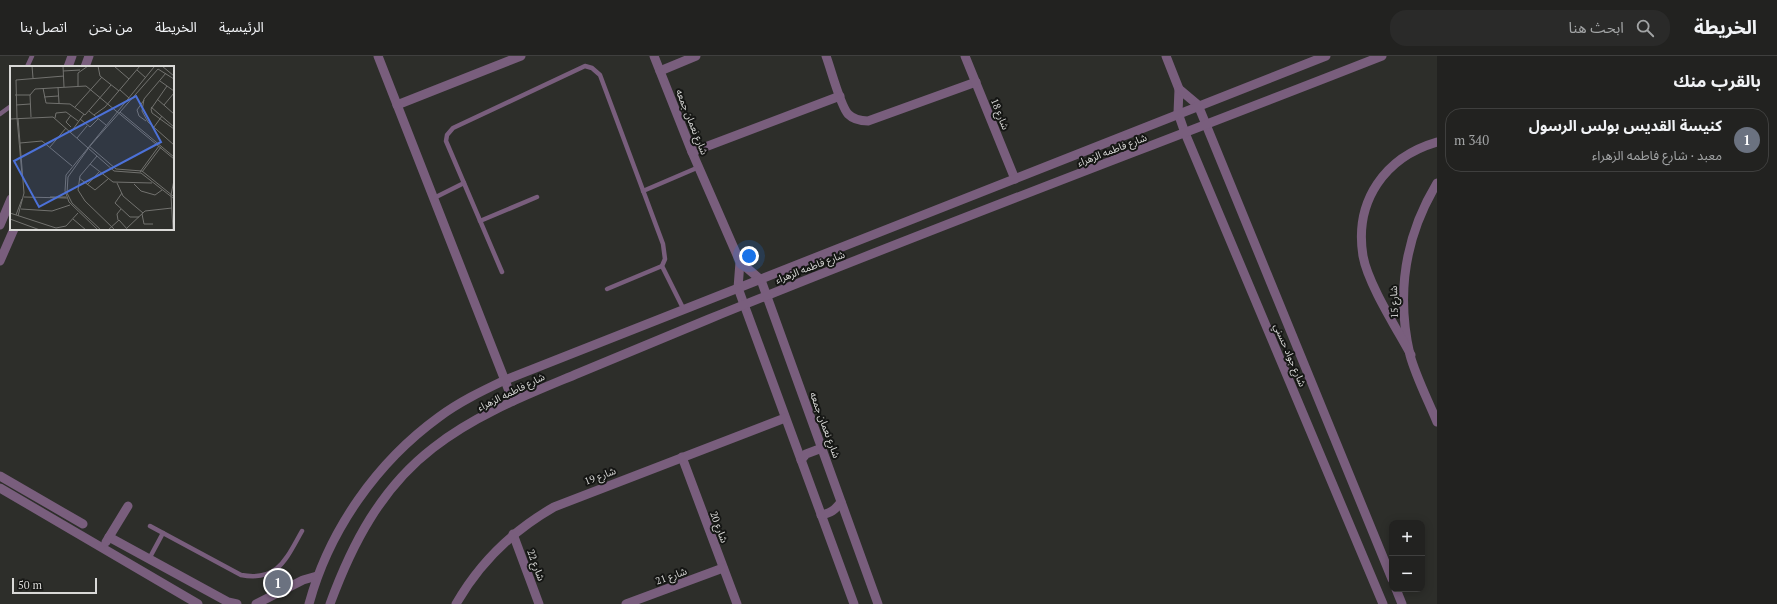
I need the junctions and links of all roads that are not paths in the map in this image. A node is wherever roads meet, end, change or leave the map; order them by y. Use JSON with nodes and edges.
{"nodes":[{"id":1,"x":32,"y":56,"type":"edge"},
{"id":2,"x":72,"y":56,"type":"edge"},
{"id":3,"x":90,"y":56,"type":"edge"},
{"id":4,"x":378,"y":56,"type":"edge"},
{"id":5,"x":521,"y":56,"type":"edge"},
{"id":6,"x":654,"y":56,"type":"edge"},
{"id":7,"x":696,"y":56,"type":"edge"},
{"id":8,"x":826,"y":56,"type":"edge"},
{"id":9,"x":965,"y":56,"type":"edge"},
{"id":10,"x":1166,"y":56,"type":"edge"},
{"id":11,"x":1326,"y":56,"type":"edge"},
{"id":12,"x":1382,"y":56,"type":"edge"},
{"id":13,"x":511,"y":58,"type":"edge"},
{"id":14,"x":27,"y":66,"type":"edge"},
{"id":15,"x":68,"y":66,"type":"edge"},
{"id":16,"x":85,"y":66,"type":"edge"},
{"id":17,"x":660,"y":70,"type":"junction"},
{"id":18,"x":976,"y":82,"type":"junction"},
{"id":19,"x":1179,"y":89,"type":"junction"},
{"id":20,"x":840,"y":96,"type":"junction"},
{"id":21,"x":397,"y":105,"type":"junction"},
{"id":22,"x":1198,"y":105,"type":"junction"},
{"id":23,"x":10,"y":107,"type":"edge"},
{"id":24,"x":1178,"y":113,"type":"junction"},
{"id":25,"x":0,"y":114,"type":"edge"},
{"id":26,"x":1206,"y":125,"type":"junction"},
{"id":27,"x":1185,"y":133,"type":"junction"},
{"id":28,"x":1437,"y":142,"type":"edge"},
{"id":29,"x":692,"y":152,"type":"junction"},
{"id":30,"x":699,"y":167,"type":"junction"},
{"id":31,"x":1015,"y":179,"type":"junction"},
{"id":32,"x":464,"y":183,"type":"junction"},
{"id":33,"x":1437,"y":183,"type":"edge"},
{"id":34,"x":643,"y":191,"type":"junction"},
{"id":35,"x":536,"y":197,"type":"dead end"},
{"id":36,"x":433,"y":198,"type":"junction"},
{"id":37,"x":10,"y":201,"type":"edge"},
{"id":38,"x":480,"y":221,"type":"junction"},
{"id":39,"x":0,"y":225,"type":"edge"},
{"id":40,"x":14,"y":230,"type":"edge"},
{"id":41,"x":0,"y":261,"type":"edge"},
{"id":42,"x":740,"y":262,"type":"junction"},
{"id":43,"x":662,"y":266,"type":"junction"},
{"id":44,"x":502,"y":272,"type":"dead end"},
{"id":45,"x":761,"y":280,"type":"junction"},
{"id":46,"x":738,"y":288,"type":"junction"},
{"id":47,"x":607,"y":289,"type":"dead end"},
{"id":48,"x":766,"y":296,"type":"junction"},
{"id":49,"x":744,"y":305,"type":"junction"},
{"id":50,"x":684,"y":310,"type":"junction"},
{"id":51,"x":1410,"y":356,"type":"junction"},
{"id":52,"x":505,"y":380,"type":"junction"},
{"id":53,"x":513,"y":401,"type":"junction"},
{"id":54,"x":785,"y":418,"type":"junction"},
{"id":55,"x":1437,"y":422,"type":"edge"},
{"id":56,"x":822,"y":448,"type":"junction"},
{"id":57,"x":682,"y":457,"type":"junction"},
{"id":58,"x":801,"y":460,"type":"junction"},
{"id":59,"x":0,"y":476,"type":"edge"},
{"id":60,"x":0,"y":488,"type":"edge"},
{"id":61,"x":841,"y":502,"type":"junction"},
{"id":62,"x":128,"y":506,"type":"dead end"},
{"id":63,"x":821,"y":515,"type":"junction"},
{"id":64,"x":83,"y":524,"type":"dead end"},
{"id":65,"x":150,"y":526,"type":"dead end"},
{"id":66,"x":302,"y":531,"type":"dead end"},
{"id":67,"x":163,"y":533,"type":"junction"},
{"id":68,"x":513,"y":534,"type":"junction"},
{"id":69,"x":109,"y":537,"type":"junction"},
{"id":70,"x":102,"y":548,"type":"junction"},
{"id":71,"x":149,"y":559,"type":"junction"},
{"id":72,"x":723,"y":568,"type":"junction"},
{"id":73,"x":1389,"y":573,"type":"edge"},
{"id":74,"x":317,"y":576,"type":"junction"},
{"id":75,"x":1397,"y":592,"type":"edge"},
{"id":76,"x":198,"y":604,"type":"edge"},
{"id":77,"x":237,"y":604,"type":"edge"},
{"id":78,"x":256,"y":604,"type":"edge"},
{"id":79,"x":309,"y":604,"type":"edge"},
{"id":80,"x":330,"y":604,"type":"edge"},
{"id":81,"x":456,"y":604,"type":"edge"},
{"id":82,"x":539,"y":604,"type":"edge"},
{"id":83,"x":626,"y":604,"type":"edge"},
{"id":84,"x":737,"y":604,"type":"edge"},
{"id":85,"x":854,"y":604,"type":"edge"},
{"id":86,"x":878,"y":604,"type":"edge"},
{"id":87,"x":1383,"y":604,"type":"edge"},
{"id":88,"x":1402,"y":604,"type":"edge"}],
"edges":[{"from":1,"to":14,"type":"lane"},
{"from":2,"to":15,"type":"street"},
{"from":3,"to":16,"type":"street"},
{"from":4,"to":21,"type":"street"},
{"from":5,"to":13,"type":"street"},
{"from":6,"to":17,"type":"street","name":"شارع نعمان جمعه"},
{"from":7,"to":17,"type":"street"},
{"from":8,"to":20,"type":"street"},
{"from":9,"to":18,"type":"street","name":"شارع 18"},
{"from":10,"to":19,"type":"street"},
{"from":11,"to":22,"type":"street","name":"شارع فاطمه الزهراء"},
{"from":12,"to":26,"type":"street","name":"شارع فاطمه الزهراء"},
{"from":13,"to":21,"type":"street"},
{"from":17,"to":29,"type":"street","name":"شارع نعمان جمعه"},
{"from":18,"to":20,"type":"street"},
{"from":18,"to":31,"type":"street","name":"شارع 18"},
{"from":19,"to":22,"type":"street"},
{"from":19,"to":24,"type":"street"},
{"from":20,"to":29,"type":"street"},
{"from":21,"to":36,"type":"street"},
{"from":22,"to":24,"type":"street","name":"شارع فاطمه الزهراء"},
{"from":22,"to":26,"type":"street","name":"شارع جواد حسني"},
{"from":23,"to":25,"type":"lane"},
{"from":24,"to":27,"type":"street","name":"شارع جواد حسني"},
{"from":24,"to":31,"type":"street","name":"شارع فاطمه الزهراء"},
{"from":26,"to":27,"type":"street","name":"شارع فاطمه الزهراء"},
{"from":26,"to":73,"type":"street","name":"شارع جواد حسني"},
{"from":27,"to":48,"type":"street","name":"شارع فاطمه الزهراء"},
{"from":27,"to":87,"type":"street","name":"شارع جواد حسني"},
{"from":28,"to":51,"type":"street"},
{"from":29,"to":30,"type":"street","name":"شارع نعمان جمعه"},
{"from":30,"to":34,"type":"lane"},
{"from":30,"to":42,"type":"street","name":"شارع نعمان جمعه"},
{"from":31,"to":45,"type":"street","name":"شارع فاطمه الزهراء"},
{"from":32,"to":34,"type":"lane"},
{"from":32,"to":36,"type":"lane"},
{"from":32,"to":38,"type":"lane"},
{"from":33,"to":51,"type":"street","name":"شارع 15"},
{"from":34,"to":43,"type":"lane"},
{"from":35,"to":38,"type":"lane"},
{"from":36,"to":52,"type":"street"},
{"from":37,"to":39,"type":"street"},
{"from":38,"to":44,"type":"lane"},
{"from":40,"to":41,"type":"street"},
{"from":42,"to":45,"type":"street","name":"شارع نعمان جمعه"},
{"from":42,"to":46,"type":"street","name":"شارع نعمان جمعه"},
{"from":43,"to":47,"type":"lane"},
{"from":43,"to":50,"type":"lane"},
{"from":45,"to":46,"type":"street","name":"شارع فاطمه الزهراء"},
{"from":45,"to":48,"type":"street","name":"شارع نعمان جمعه"},
{"from":46,"to":49,"type":"street","name":"شارع نعمان جمعه"},
{"from":46,"to":50,"type":"street","name":"شارع فاطمه الزهراء"},
{"from":48,"to":49,"type":"street","name":"شارع فاطمه الزهراء"},
{"from":48,"to":56,"type":"street","name":"شارع نعمان جمعه"},
{"from":49,"to":53,"type":"street","name":"شارع فاطمه الزهراء"},
{"from":49,"to":54,"type":"street","name":"شارع نعمان جمعه"},
{"from":50,"to":52,"type":"street","name":"شارع فاطمه الزهراء"},
{"from":51,"to":55,"type":"street","name":"شارع 15"},
{"from":52,"to":53,"type":"street"},
{"from":52,"to":74,"type":"street","name":"شارع فاطمه الزهراء"},
{"from":53,"to":80,"type":"street","name":"شارع فاطمه الزهراء"},
{"from":54,"to":57,"type":"street","name":"شارع 19"},
{"from":54,"to":58,"type":"street","name":"شارع نعمان جمعه"},
{"from":56,"to":58,"type":"street"},
{"from":56,"to":61,"type":"street","name":"شارع نعمان جمعه"},
{"from":57,"to":68,"type":"street","name":"شارع 19"},
{"from":57,"to":72,"type":"street","name":"شارع 20"},
{"from":58,"to":63,"type":"street","name":"شارع نعمان جمعه"},
{"from":59,"to":64,"type":"street"},
{"from":60,"to":70,"type":"street"},
{"from":61,"to":63,"type":"street"},
{"from":61,"to":86,"type":"street","name":"شارع نعمان جمعه"},
{"from":62,"to":69,"type":"street"},
{"from":63,"to":85,"type":"street","name":"شارع نعمان جمعه"},
{"from":65,"to":67,"type":"lane"},
{"from":66,"to":67,"type":"lane"},
{"from":67,"to":71,"type":"lane"},
{"from":68,"to":81,"type":"street","name":"شارع 19"},
{"from":68,"to":82,"type":"street","name":"شارع 22"},
{"from":69,"to":70,"type":"street"},
{"from":69,"to":71,"type":"street"},
{"from":70,"to":76,"type":"street"},
{"from":71,"to":77,"type":"street"},
{"from":72,"to":83,"type":"street","name":"شارع 21"},
{"from":72,"to":84,"type":"street","name":"شارع 20"},
{"from":74,"to":78,"type":"street"},
{"from":74,"to":79,"type":"street","name":"شارع فاطمه الزهراء"},
{"from":75,"to":88,"type":"street"}]}
